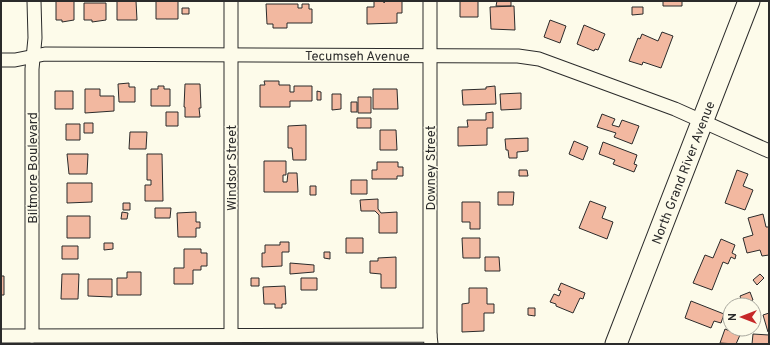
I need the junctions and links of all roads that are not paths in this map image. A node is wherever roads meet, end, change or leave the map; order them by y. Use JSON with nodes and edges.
{"nodes":[{"id":1,"x":34,"y":1,"type":"edge"},
{"id":2,"x":232,"y":1,"type":"edge"},
{"id":3,"x":430,"y":1,"type":"edge"},
{"id":4,"x":750,"y":1,"type":"edge"},
{"id":5,"x":232,"y":55,"type":"junction"},
{"id":6,"x":430,"y":56,"type":"junction"},
{"id":7,"x":33,"y":57,"type":"junction"},
{"id":8,"x":1,"y":60,"type":"edge"},
{"id":9,"x":702,"y":122,"type":"junction"},
{"id":10,"x":769,"y":151,"type":"edge"},
{"id":11,"x":231,"y":335,"type":"junction"},
{"id":12,"x":1,"y":336,"type":"edge"},
{"id":13,"x":32,"y":336,"type":"junction"},
{"id":14,"x":431,"y":340,"type":"edge"},
{"id":15,"x":616,"y":344,"type":"edge"}],
"edges":[{"from":1,"to":7,"type":"street","name":"Biltmore Boulevard"},
{"from":2,"to":5,"type":"street","name":"Windsor Street"},
{"from":3,"to":6,"type":"street","name":"Downey Street"},
{"from":4,"to":9,"type":"main road","name":"North Grand River Avenue"},
{"from":5,"to":6,"type":"street","name":"Tecumseh Avenue"},
{"from":5,"to":7,"type":"street","name":"Tecumseh Avenue"},
{"from":5,"to":11,"type":"street","name":"Windsor Street"},
{"from":6,"to":9,"type":"street","name":"Tecumseh Avenue"},
{"from":6,"to":14,"type":"street","name":"Downey Street"},
{"from":7,"to":8,"type":"street","name":"Tecumseh Avenue"},
{"from":7,"to":13,"type":"street","name":"Biltmore Boulevard"},
{"from":9,"to":10,"type":"street","name":"Tecumseh Avenue"},
{"from":9,"to":15,"type":"main road","name":"North Grand River Avenue"},
{"from":11,"to":13,"type":"street"},
{"from":11,"to":14,"type":"street"},
{"from":12,"to":13,"type":"street"}]}
